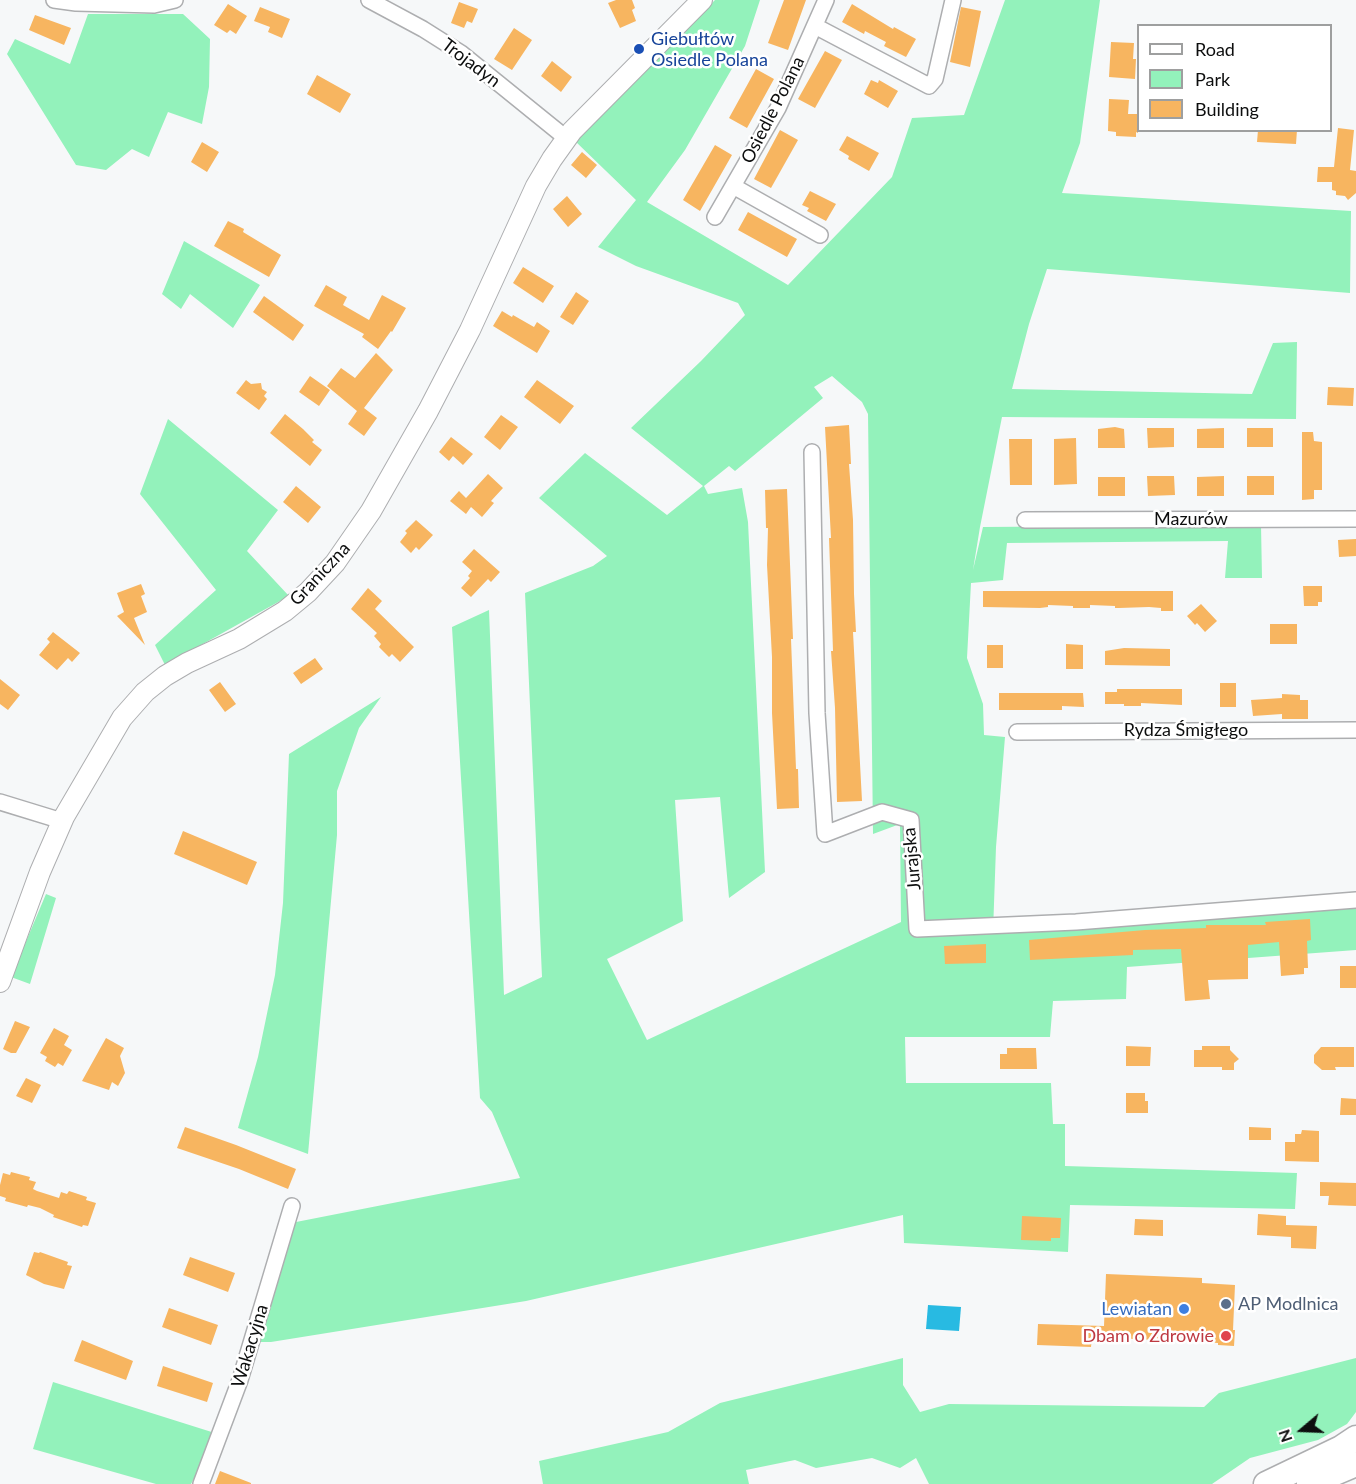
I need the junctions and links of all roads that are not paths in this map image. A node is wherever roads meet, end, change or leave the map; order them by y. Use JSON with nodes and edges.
{"nodes":[{"id":1,"x":54,"y":0,"type":"edge"},
{"id":2,"x":175,"y":0,"type":"edge"},
{"id":3,"x":369,"y":0,"type":"edge"},
{"id":4,"x":702,"y":0,"type":"edge"},
{"id":5,"x":826,"y":0,"type":"edge"},
{"id":6,"x":953,"y":0,"type":"edge"},
{"id":7,"x":815,"y":26,"type":"junction"},
{"id":8,"x":566,"y":138,"type":"junction"},
{"id":9,"x":733,"y":186,"type":"junction"},
{"id":10,"x":715,"y":217,"type":"dead end"},
{"id":11,"x":820,"y":235,"type":"dead end"},
{"id":12,"x":812,"y":452,"type":"dead end"},
{"id":13,"x":1356,"y":519,"type":"edge"},
{"id":14,"x":1025,"y":520,"type":"dead end"},
{"id":15,"x":1356,"y":730,"type":"edge"},
{"id":16,"x":1017,"y":732,"type":"dead end"},
{"id":17,"x":0,"y":802,"type":"edge"},
{"id":18,"x":62,"y":821,"type":"junction"},
{"id":19,"x":1356,"y":900,"type":"edge"},
{"id":20,"x":0,"y":982,"type":"edge"},
{"id":21,"x":292,"y":1206,"type":"dead end"},
{"id":22,"x":1356,"y":1438,"type":"edge"},
{"id":23,"x":1356,"y":1464,"type":"edge"},
{"id":24,"x":201,"y":1484,"type":"edge"},
{"id":25,"x":1266,"y":1484,"type":"edge"},
{"id":26,"x":1309,"y":1484,"type":"edge"}],
"edges":[{"from":1,"to":2,"type":"street"},
{"from":3,"to":8,"type":"street","name":"Trojadyn"},
{"from":4,"to":8,"type":"street","name":"Graniczna"},
{"from":5,"to":7,"type":"street","name":"Osiedle Polana"},
{"from":6,"to":7,"type":"street"},
{"from":7,"to":9,"type":"street","name":"Osiedle Polana"},
{"from":8,"to":18,"type":"street","name":"Graniczna"},
{"from":9,"to":10,"type":"street","name":"Osiedle Polana"},
{"from":9,"to":11,"type":"street"},
{"from":12,"to":19,"type":"street","name":"Jurajska"},
{"from":13,"to":14,"type":"street","name":"Mazurów"},
{"from":15,"to":16,"type":"street","name":"Rydza Śmigłego"},
{"from":17,"to":18,"type":"street"},
{"from":18,"to":20,"type":"street","name":"Graniczna"},
{"from":21,"to":24,"type":"street","name":"Wakacyjna"},
{"from":22,"to":25,"type":"main road"},
{"from":23,"to":26,"type":"main road"}]}
